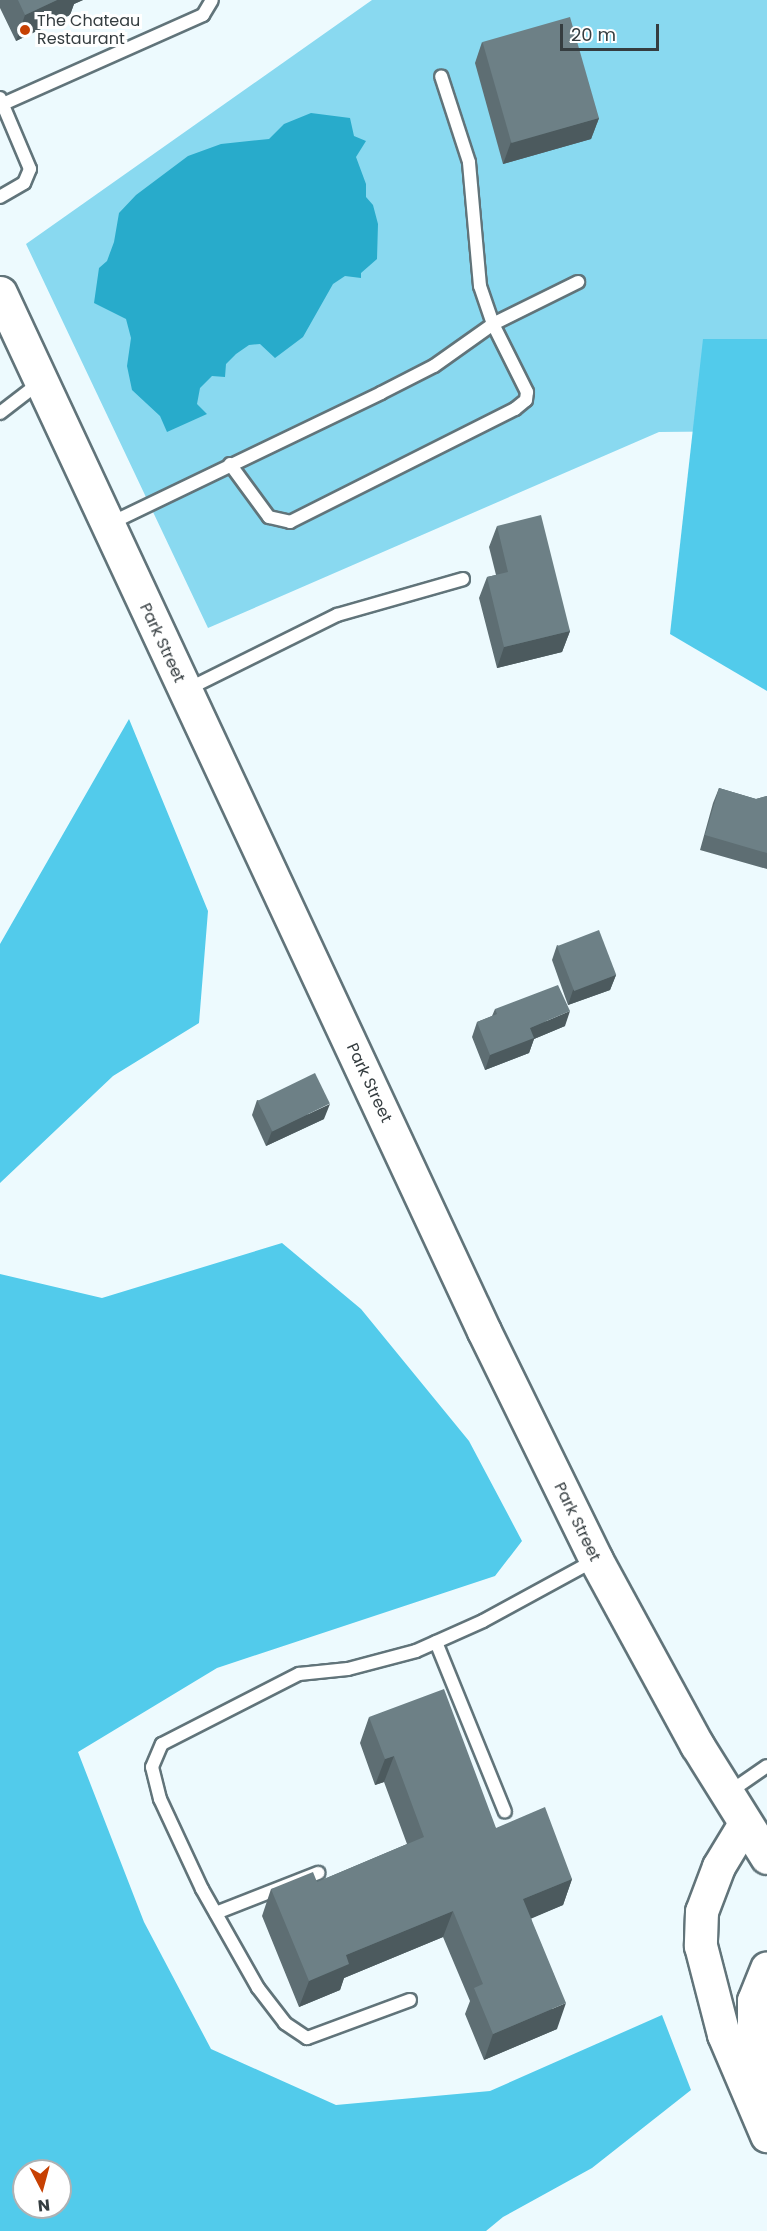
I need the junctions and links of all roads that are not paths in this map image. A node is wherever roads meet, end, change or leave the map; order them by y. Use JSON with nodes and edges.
{"nodes":[{"id":1,"x":212,"y":0,"type":"edge"},
{"id":2,"x":441,"y":76,"type":"dead end"},
{"id":3,"x":2,"y":101,"type":"edge"},
{"id":4,"x":0,"y":197,"type":"edge"},
{"id":5,"x":578,"y":282,"type":"dead end"},
{"id":6,"x":0,"y":293,"type":"edge"},
{"id":7,"x":493,"y":324,"type":"junction"},
{"id":8,"x":42,"y":381,"type":"junction"},
{"id":9,"x":0,"y":413,"type":"edge"},
{"id":10,"x":230,"y":464,"type":"junction"},
{"id":11,"x":106,"y":525,"type":"junction"},
{"id":12,"x":462,"y":579,"type":"dead end"},
{"id":13,"x":184,"y":691,"type":"junction"},
{"id":14,"x":596,"y":1560,"type":"junction"},
{"id":15,"x":436,"y":1642,"type":"junction"},
{"id":16,"x":767,"y":1766,"type":"edge"},
{"id":17,"x":727,"y":1794,"type":"junction"},
{"id":18,"x":505,"y":1812,"type":"dead end"},
{"id":19,"x":745,"y":1824,"type":"junction"},
{"id":20,"x":767,"y":1857,"type":"edge"},
{"id":21,"x":318,"y":1873,"type":"dead end"},
{"id":22,"x":216,"y":1913,"type":"junction"},
{"id":23,"x":767,"y":1968,"type":"edge"},
{"id":24,"x":410,"y":2000,"type":"dead end"},
{"id":25,"x":767,"y":2112,"type":"edge"},
{"id":26,"x":767,"y":2136,"type":"edge"}],
"edges":[{"from":1,"to":3,"type":"lane"},
{"from":2,"to":7,"type":"lane"},
{"from":3,"to":4,"type":"lane"},
{"from":5,"to":7,"type":"lane"},
{"from":6,"to":8,"type":"main road","name":"Park Street"},
{"from":7,"to":10,"type":"lane"},
{"from":7,"to":10,"type":"lane"},
{"from":8,"to":9,"type":"lane"},
{"from":8,"to":11,"type":"main road","name":"Park Street"},
{"from":10,"to":11,"type":"lane"},
{"from":11,"to":13,"type":"main road","name":"Park Street"},
{"from":12,"to":13,"type":"lane"},
{"from":13,"to":14,"type":"main road","name":"Park Street"},
{"from":14,"to":15,"type":"lane"},
{"from":14,"to":17,"type":"main road","name":"Park Street"},
{"from":15,"to":18,"type":"lane"},
{"from":15,"to":22,"type":"lane"},
{"from":16,"to":17,"type":"lane"},
{"from":17,"to":19,"type":"main road","name":"Park Street"},
{"from":19,"to":20,"type":"main road","name":"Park Street"},
{"from":19,"to":26,"type":"street"},
{"from":21,"to":22,"type":"lane"},
{"from":22,"to":24,"type":"lane"},
{"from":23,"to":25,"type":"street"}]}
